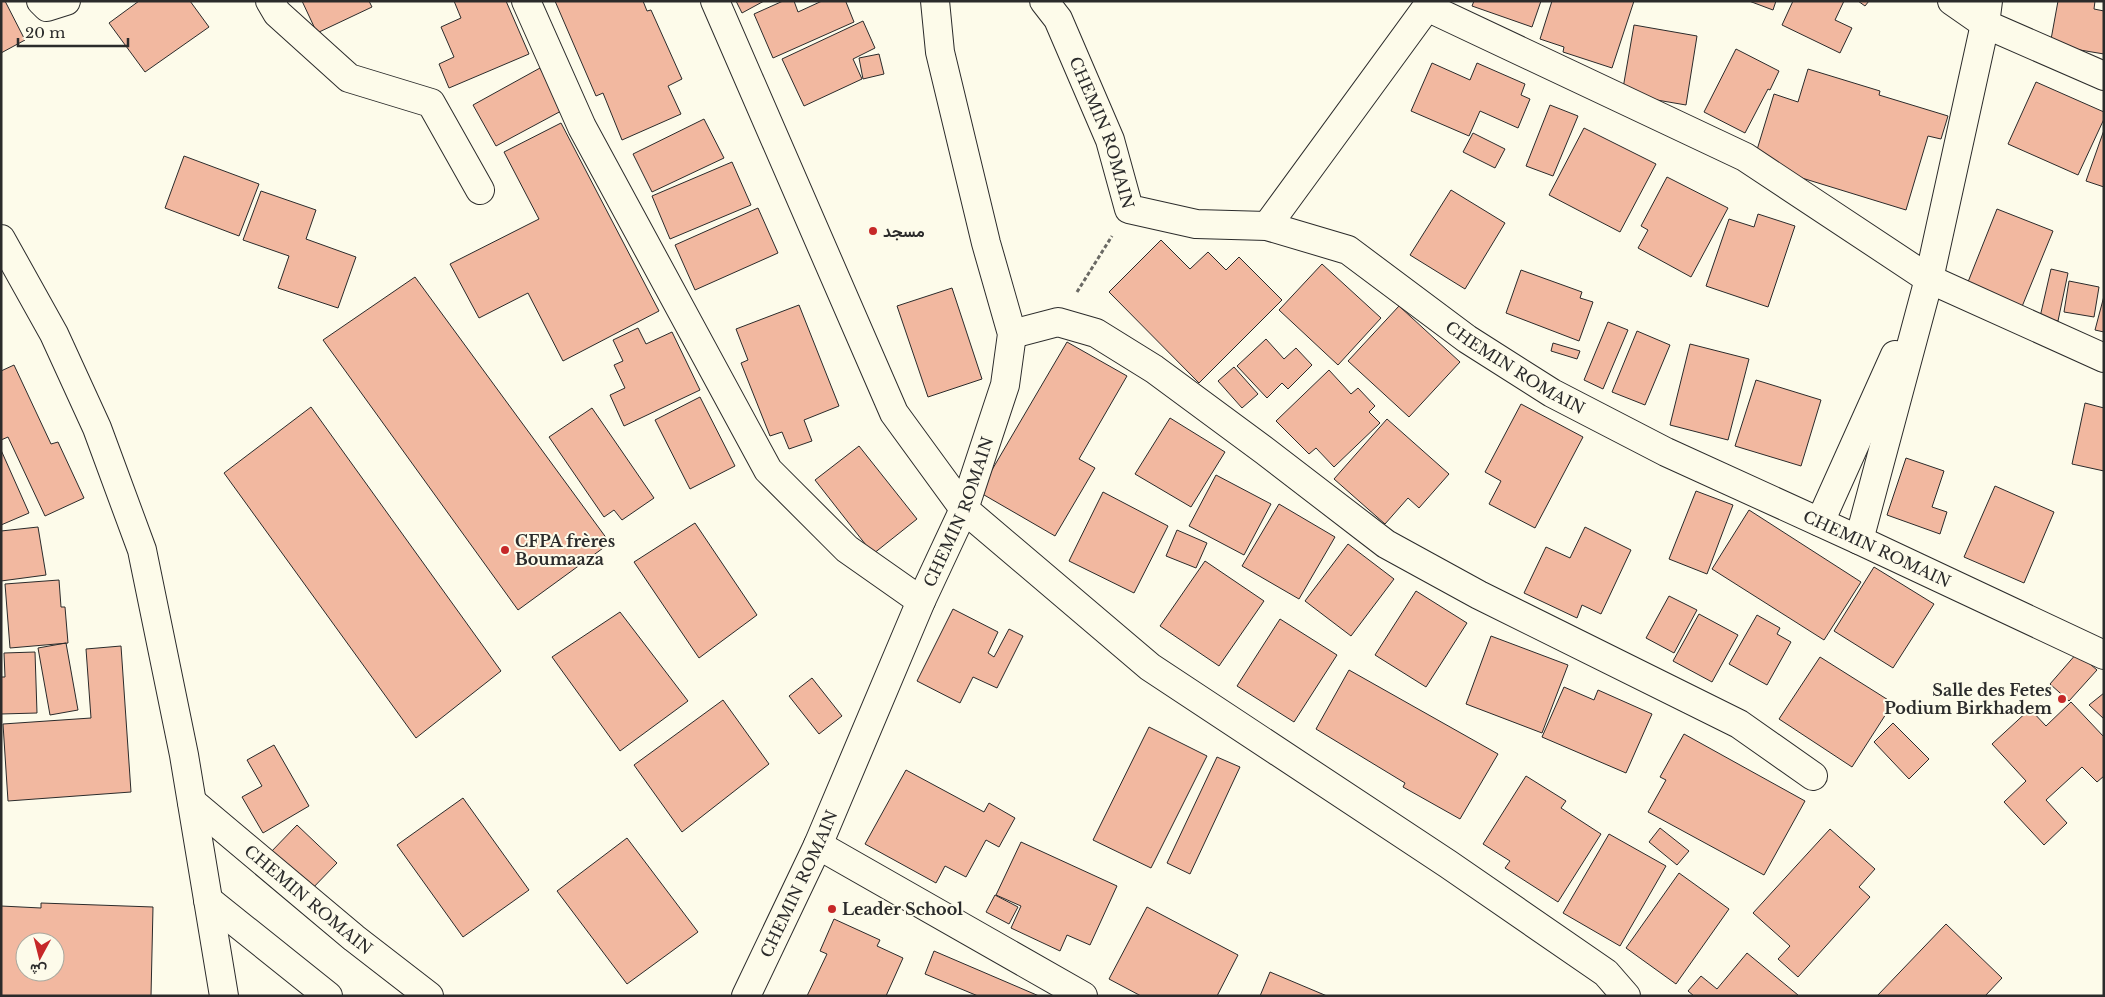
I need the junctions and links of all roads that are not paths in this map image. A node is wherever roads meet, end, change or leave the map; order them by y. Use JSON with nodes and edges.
{"nodes":[{"id":1,"x":41,"y":1,"type":"edge"},
{"id":2,"x":66,"y":1,"type":"edge"},
{"id":3,"x":270,"y":1,"type":"edge"},
{"id":4,"x":526,"y":1,"type":"edge"},
{"id":5,"x":715,"y":1,"type":"edge"},
{"id":6,"x":936,"y":1,"type":"edge"},
{"id":7,"x":1044,"y":1,"type":"edge"},
{"id":8,"x":1952,"y":1,"type":"edge"},
{"id":9,"x":1422,"y":4,"type":"edge"},
{"id":10,"x":1987,"y":13,"type":"edge"},
{"id":11,"x":2104,"y":76,"type":"edge"},
{"id":12,"x":480,"y":190,"type":"dead end"},
{"id":13,"x":1267,"y":226,"type":"junction"},
{"id":14,"x":1,"y":239,"type":"edge"},
{"id":15,"x":1929,"y":278,"type":"junction"},
{"id":16,"x":1012,"y":334,"type":"junction"},
{"id":17,"x":2104,"y":358,"type":"edge"},
{"id":18,"x":964,"y":509,"type":"junction"},
{"id":19,"x":1820,"y":522,"type":"junction"},
{"id":20,"x":1859,"y":540,"type":"junction"},
{"id":21,"x":921,"y":601,"type":"junction"},
{"id":22,"x":2104,"y":655,"type":"edge"},
{"id":23,"x":1813,"y":776,"type":"dead end"},
{"id":24,"x":192,"y":802,"type":"junction"},
{"id":25,"x":818,"y":845,"type":"junction"},
{"id":26,"x":208,"y":900,"type":"junction"},
{"id":27,"x":224,"y":996,"type":"edge"},
{"id":28,"x":328,"y":996,"type":"edge"},
{"id":29,"x":429,"y":996,"type":"edge"},
{"id":30,"x":746,"y":996,"type":"edge"},
{"id":31,"x":1083,"y":996,"type":"edge"},
{"id":32,"x":1626,"y":996,"type":"edge"}],
"edges":[{"from":1,"to":2,"type":"street"},
{"from":3,"to":12,"type":"street"},
{"from":4,"to":21,"type":"street"},
{"from":5,"to":18,"type":"street"},
{"from":6,"to":16,"type":"street","name":"CHEMIN ROMAIN"},
{"from":7,"to":13,"type":"street","name":"CHEMIN ROMAIN"},
{"from":8,"to":10,"type":"street"},
{"from":9,"to":13,"type":"street"},
{"from":9,"to":15,"type":"street"},
{"from":10,"to":11,"type":"street"},
{"from":10,"to":15,"type":"street"},
{"from":13,"to":19,"type":"street","name":"CHEMIN ROMAIN"},
{"from":14,"to":24,"type":"street"},
{"from":15,"to":17,"type":"street"},
{"from":15,"to":19,"type":"street"},
{"from":15,"to":20,"type":"street"},
{"from":16,"to":18,"type":"street","name":"CHEMIN ROMAIN"},
{"from":16,"to":23,"type":"street"},
{"from":18,"to":21,"type":"street","name":"CHEMIN ROMAIN"},
{"from":18,"to":32,"type":"street"},
{"from":19,"to":20,"type":"street","name":"CHEMIN ROMAIN"},
{"from":20,"to":22,"type":"street","name":"CHEMIN ROMAIN"},
{"from":21,"to":25,"type":"street","name":"CHEMIN ROMAIN"},
{"from":24,"to":26,"type":"street"},
{"from":24,"to":29,"type":"street","name":"CHEMIN ROMAIN"},
{"from":25,"to":30,"type":"street","name":"CHEMIN ROMAIN"},
{"from":25,"to":31,"type":"street"},
{"from":26,"to":27,"type":"street"},
{"from":26,"to":28,"type":"street"}]}
